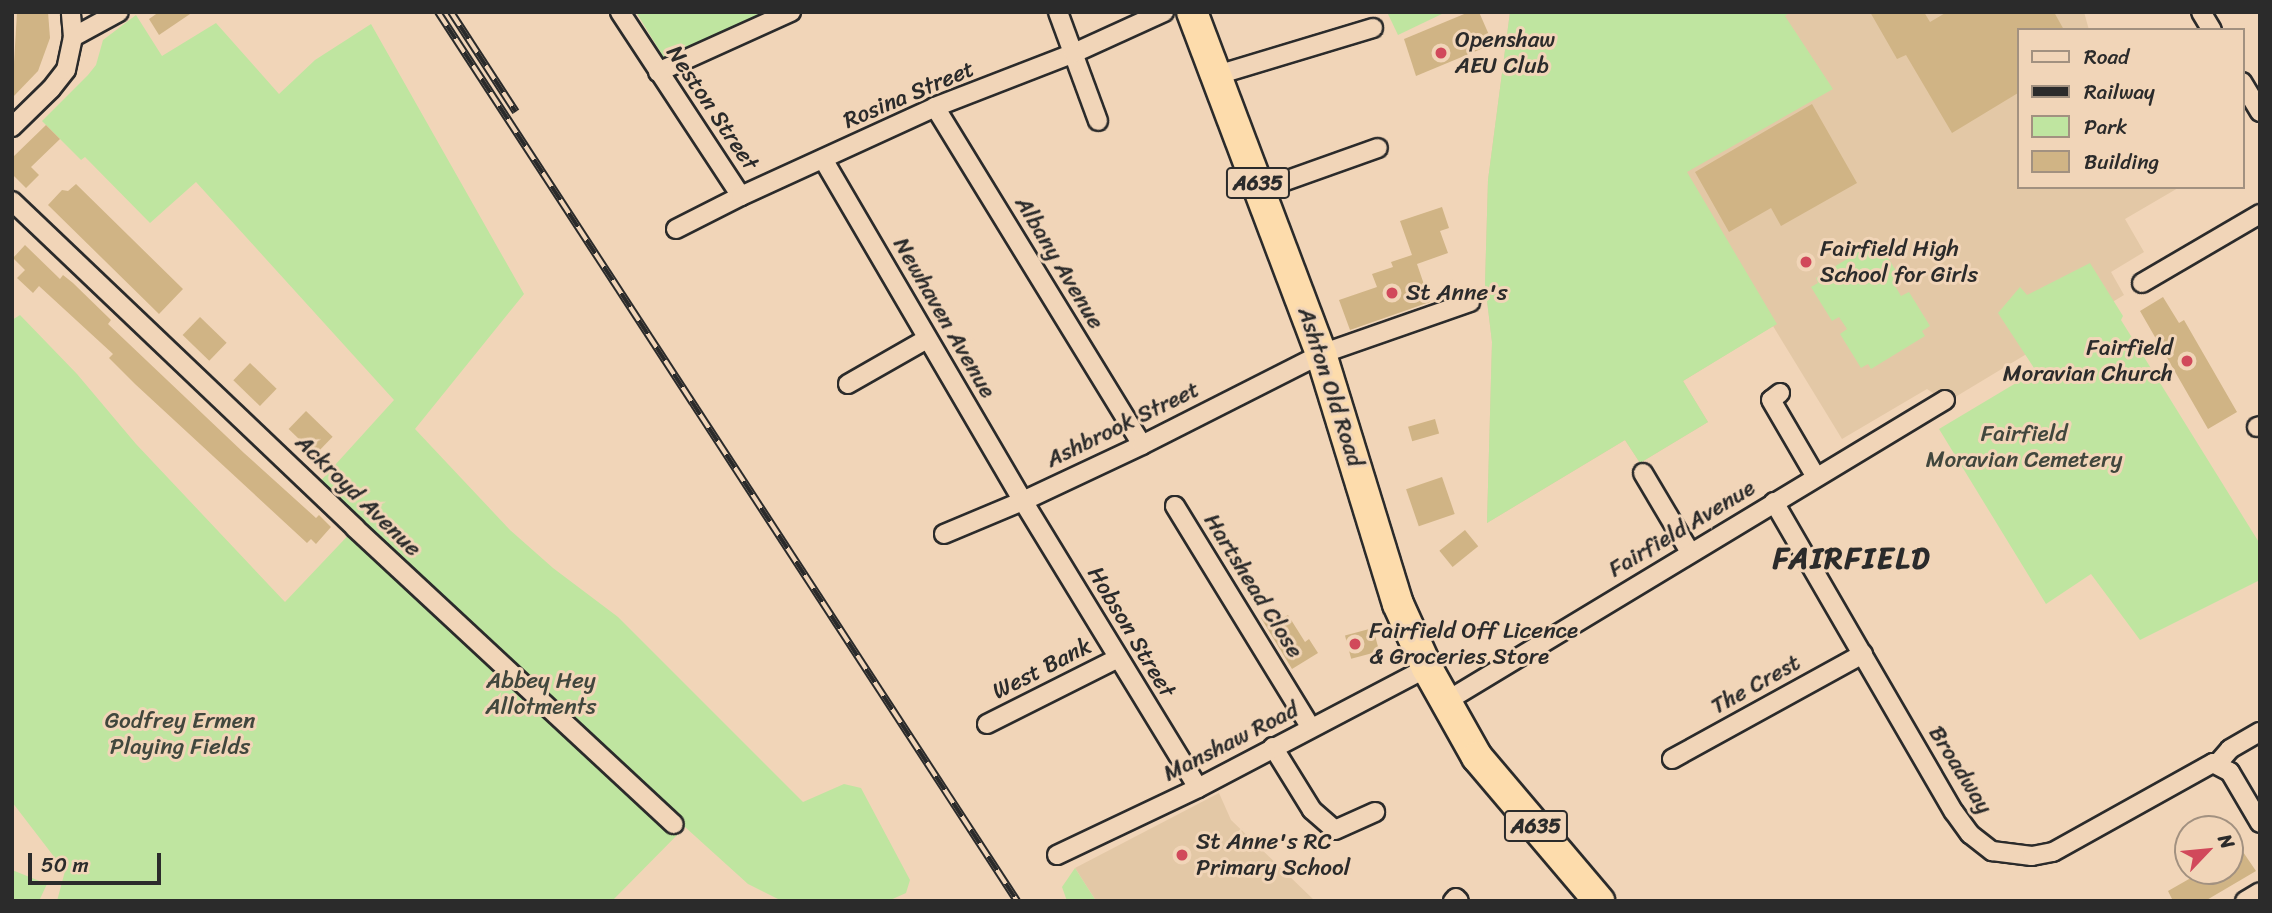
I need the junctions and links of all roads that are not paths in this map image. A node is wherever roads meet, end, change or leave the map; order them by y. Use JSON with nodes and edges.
{"nodes":[{"id":1,"x":71,"y":12,"type":"edge"},
{"id":2,"x":120,"y":12,"type":"edge"},
{"id":3,"x":620,"y":12,"type":"edge"},
{"id":4,"x":791,"y":12,"type":"edge"},
{"id":5,"x":1058,"y":12,"type":"edge"},
{"id":6,"x":1164,"y":12,"type":"edge"},
{"id":7,"x":1192,"y":12,"type":"edge"},
{"id":8,"x":2201,"y":12,"type":"edge"},
{"id":9,"x":1373,"y":27,"type":"dead end"},
{"id":10,"x":2211,"y":28,"type":"edge"},
{"id":11,"x":73,"y":37,"type":"junction"},
{"id":12,"x":1074,"y":53,"type":"junction"},
{"id":13,"x":658,"y":72,"type":"junction"},
{"id":14,"x":1217,"y":75,"type":"junction"},
{"id":15,"x":2244,"y":85,"type":"edge"},
{"id":16,"x":935,"y":107,"type":"junction"},
{"id":17,"x":2260,"y":112,"type":"edge"},
{"id":18,"x":1098,"y":121,"type":"dead end"},
{"id":19,"x":12,"y":127,"type":"edge"},
{"id":20,"x":1378,"y":148,"type":"dead end"},
{"id":21,"x":823,"y":159,"type":"junction"},
{"id":22,"x":1261,"y":190,"type":"junction"},
{"id":23,"x":741,"y":196,"type":"junction"},
{"id":24,"x":12,"y":201,"type":"edge"},
{"id":25,"x":2260,"y":214,"type":"edge"},
{"id":26,"x":676,"y":229,"type":"dead end"},
{"id":27,"x":2143,"y":283,"type":"dead end"},
{"id":28,"x":1470,"y":302,"type":"dead end"},
{"id":29,"x":927,"y":339,"type":"junction"},
{"id":30,"x":1321,"y":354,"type":"junction"},
{"id":31,"x":848,"y":384,"type":"dead end"},
{"id":32,"x":1780,"y":393,"type":"dead end"},
{"id":33,"x":1945,"y":400,"type":"dead end"},
{"id":34,"x":1142,"y":445,"type":"junction"},
{"id":35,"x":1643,"y":473,"type":"dead end"},
{"id":36,"x":1816,"y":477,"type":"junction"},
{"id":37,"x":1023,"y":501,"type":"junction"},
{"id":38,"x":1774,"y":502,"type":"junction"},
{"id":39,"x":1175,"y":506,"type":"dead end"},
{"id":40,"x":944,"y":534,"type":"dead end"},
{"id":41,"x":1690,"y":552,"type":"junction"},
{"id":42,"x":1863,"y":654,"type":"junction"},
{"id":43,"x":1118,"y":658,"type":"junction"},
{"id":44,"x":1427,"y":668,"type":"junction"},
{"id":45,"x":1445,"y":702,"type":"junction"},
{"id":46,"x":987,"y":724,"type":"dead end"},
{"id":47,"x":1311,"y":728,"type":"junction"},
{"id":48,"x":2260,"y":732,"type":"edge"},
{"id":49,"x":1273,"y":747,"type":"junction"},
{"id":50,"x":1672,"y":758,"type":"dead end"},
{"id":51,"x":2218,"y":763,"type":"junction"},
{"id":52,"x":1198,"y":788,"type":"junction"},
{"id":53,"x":1375,"y":812,"type":"dead end"},
{"id":54,"x":2260,"y":823,"type":"edge"},
{"id":55,"x":674,"y":824,"type":"dead end"},
{"id":56,"x":1057,"y":855,"type":"dead end"},
{"id":57,"x":2260,"y":892,"type":"edge"},
{"id":58,"x":1452,"y":901,"type":"edge"},
{"id":59,"x":1459,"y":901,"type":"edge"},
{"id":60,"x":1599,"y":901,"type":"edge"},
{"id":61,"x":2245,"y":901,"type":"edge"}],
"edges":[{"from":1,"to":11,"type":"street"},
{"from":2,"to":11,"type":"street"},
{"from":3,"to":13,"type":"street","name":"Neston Street"},
{"from":4,"to":13,"type":"street"},
{"from":5,"to":12,"type":"street"},
{"from":6,"to":12,"type":"street","name":"Rosina Street"},
{"from":7,"to":14,"type":"highway","name":"Ashton Old Road","number":"A635"},
{"from":8,"to":10,"type":"street"},
{"from":9,"to":14,"type":"street"},
{"from":11,"to":19,"type":"street"},
{"from":12,"to":16,"type":"street","name":"Rosina Street"},
{"from":12,"to":18,"type":"street"},
{"from":13,"to":23,"type":"street","name":"Neston Street"},
{"from":14,"to":22,"type":"highway","name":"Ashton Old Road","number":"A635"},
{"from":15,"to":17,"type":"street"},
{"from":16,"to":21,"type":"street","name":"Rosina Street"},
{"from":16,"to":34,"type":"street","name":"Albany Avenue"},
{"from":20,"to":22,"type":"street"},
{"from":21,"to":23,"type":"street","name":"Rosina Street"},
{"from":21,"to":29,"type":"street","name":"Newhaven Avenue"},
{"from":22,"to":30,"type":"highway","name":"Ashton Old Road","number":"A635"},
{"from":23,"to":26,"type":"street","name":"Rosina Street"},
{"from":24,"to":55,"type":"street","name":"Ackroyd Avenue"},
{"from":25,"to":27,"type":"street"},
{"from":28,"to":30,"type":"street","name":"Ashbrook Street"},
{"from":29,"to":31,"type":"street"},
{"from":29,"to":37,"type":"street","name":"Newhaven Avenue"},
{"from":30,"to":34,"type":"street","name":"Ashbrook Street"},
{"from":30,"to":44,"type":"highway","name":"Ashton Old Road","number":"A635"},
{"from":32,"to":36,"type":"street"},
{"from":33,"to":36,"type":"street","name":"Fairfield Avenue"},
{"from":34,"to":37,"type":"street","name":"Ashbrook Street"},
{"from":35,"to":41,"type":"street"},
{"from":36,"to":38,"type":"street","name":"Fairfield Avenue"},
{"from":37,"to":40,"type":"street","name":"Ashbrook Street"},
{"from":37,"to":43,"type":"street","name":"Hobson Street"},
{"from":38,"to":41,"type":"street","name":"Fairfield Avenue"},
{"from":38,"to":42,"type":"street","name":"Broadway"},
{"from":39,"to":47,"type":"street","name":"Hartshead Close"},
{"from":41,"to":45,"type":"street","name":"Fairfield Avenue"},
{"from":42,"to":50,"type":"street","name":"The Crest"},
{"from":42,"to":51,"type":"street","name":"Broadway"},
{"from":43,"to":46,"type":"street","name":"West Bank"},
{"from":43,"to":52,"type":"street","name":"Hobson Street"},
{"from":44,"to":45,"type":"highway","name":"Ashton Old Road","number":"A635"},
{"from":44,"to":47,"type":"street","name":"Manshaw Road"},
{"from":45,"to":60,"type":"highway","name":"Ashton Old Road","number":"A635"},
{"from":47,"to":49,"type":"street","name":"Manshaw Road"},
{"from":48,"to":51,"type":"street","name":"Broadway"},
{"from":49,"to":52,"type":"street","name":"Manshaw Road"},
{"from":49,"to":53,"type":"street"},
{"from":51,"to":54,"type":"street"},
{"from":52,"to":56,"type":"street","name":"Manshaw Road"},
{"from":57,"to":61,"type":"street"},
{"from":58,"to":59,"type":"street"}]}
